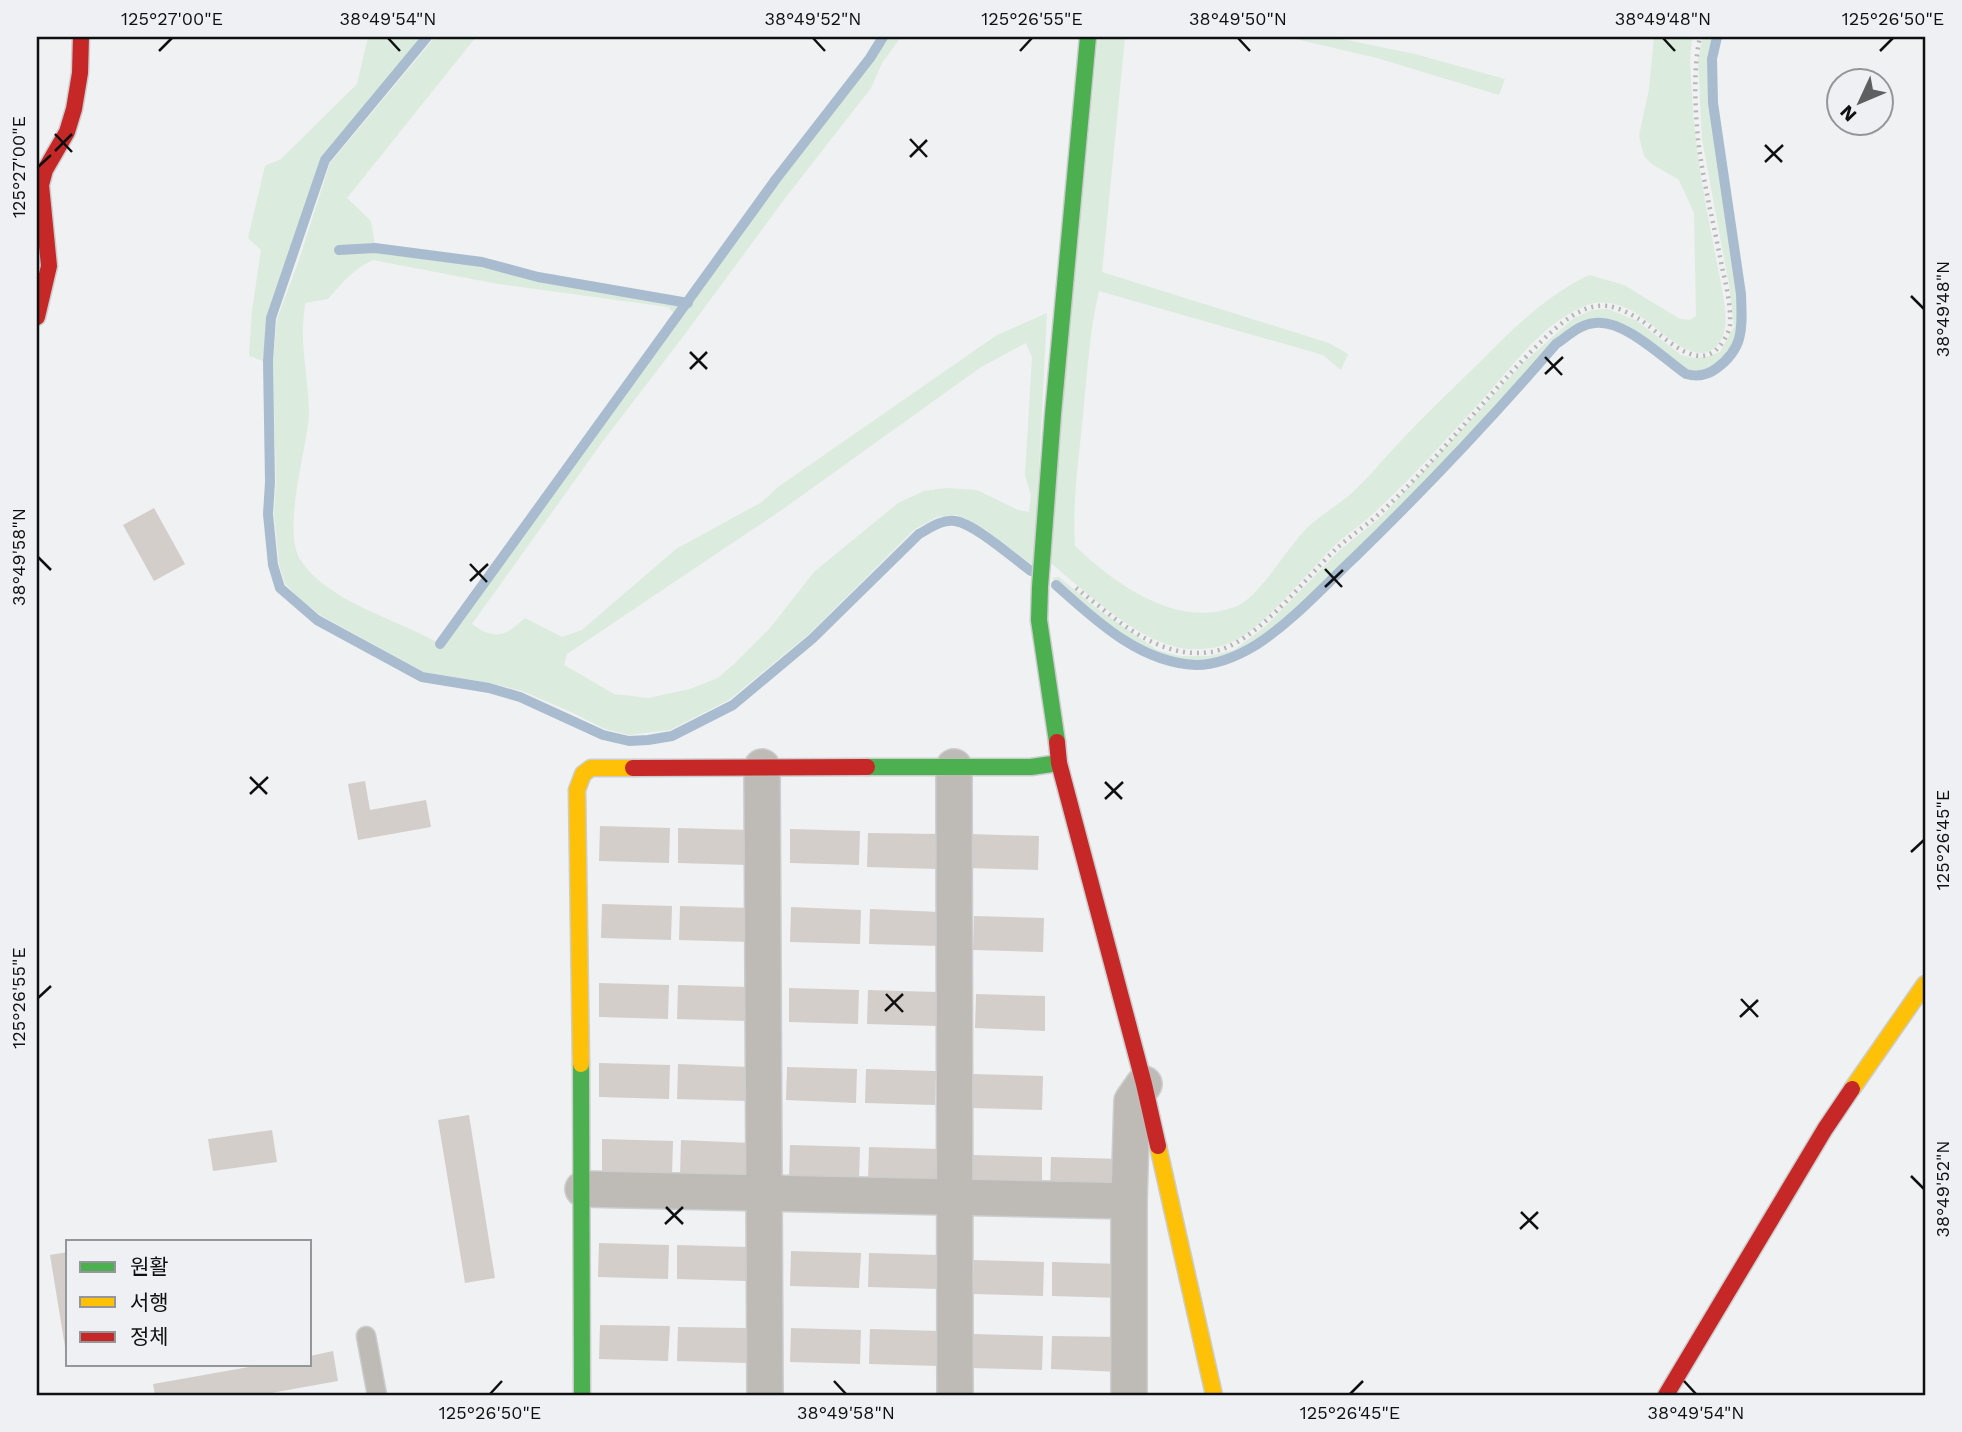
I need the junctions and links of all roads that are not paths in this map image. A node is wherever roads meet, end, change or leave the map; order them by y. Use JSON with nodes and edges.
{"nodes":[{"id":1,"x":80,"y":37,"type":"edge"},
{"id":2,"x":1088,"y":37,"type":"edge"},
{"id":3,"x":37,"y":317,"type":"edge"},
{"id":4,"x":1059,"y":763,"type":"junction"},
{"id":5,"x":762,"y":767,"type":"junction"},
{"id":6,"x":954,"y":767,"type":"junction"},
{"id":7,"x":1925,"y":984,"type":"edge"},
{"id":8,"x":1144,"y":1084,"type":"junction"},
{"id":9,"x":583,"y":1189,"type":"junction"},
{"id":10,"x":764,"y":1193,"type":"junction"},
{"id":11,"x":955,"y":1197,"type":"junction"},
{"id":12,"x":1129,"y":1201,"type":"junction"},
{"id":13,"x":366,"y":1336,"type":"dead end"},
{"id":14,"x":377,"y":1395,"type":"edge"},
{"id":15,"x":582,"y":1395,"type":"edge"},
{"id":16,"x":765,"y":1395,"type":"edge"},
{"id":17,"x":955,"y":1395,"type":"edge"},
{"id":18,"x":1129,"y":1395,"type":"edge"},
{"id":19,"x":1214,"y":1395,"type":"edge"},
{"id":20,"x":1666,"y":1395,"type":"edge"}],
"edges":[{"from":1,"to":3,"type":"street"},
{"from":2,"to":4,"type":"street"},
{"from":4,"to":6,"type":"street"},
{"from":4,"to":8,"type":"street"},
{"from":5,"to":6,"type":"street"},
{"from":5,"to":9,"type":"street"},
{"from":5,"to":10,"type":"street"},
{"from":6,"to":11,"type":"street"},
{"from":7,"to":20,"type":"street"},
{"from":8,"to":12,"type":"street"},
{"from":8,"to":19,"type":"street"},
{"from":9,"to":10,"type":"street"},
{"from":9,"to":15,"type":"street"},
{"from":10,"to":11,"type":"street"},
{"from":10,"to":16,"type":"street"},
{"from":11,"to":12,"type":"street"},
{"from":11,"to":17,"type":"street"},
{"from":12,"to":18,"type":"street"},
{"from":13,"to":14,"type":"lane"}]}
